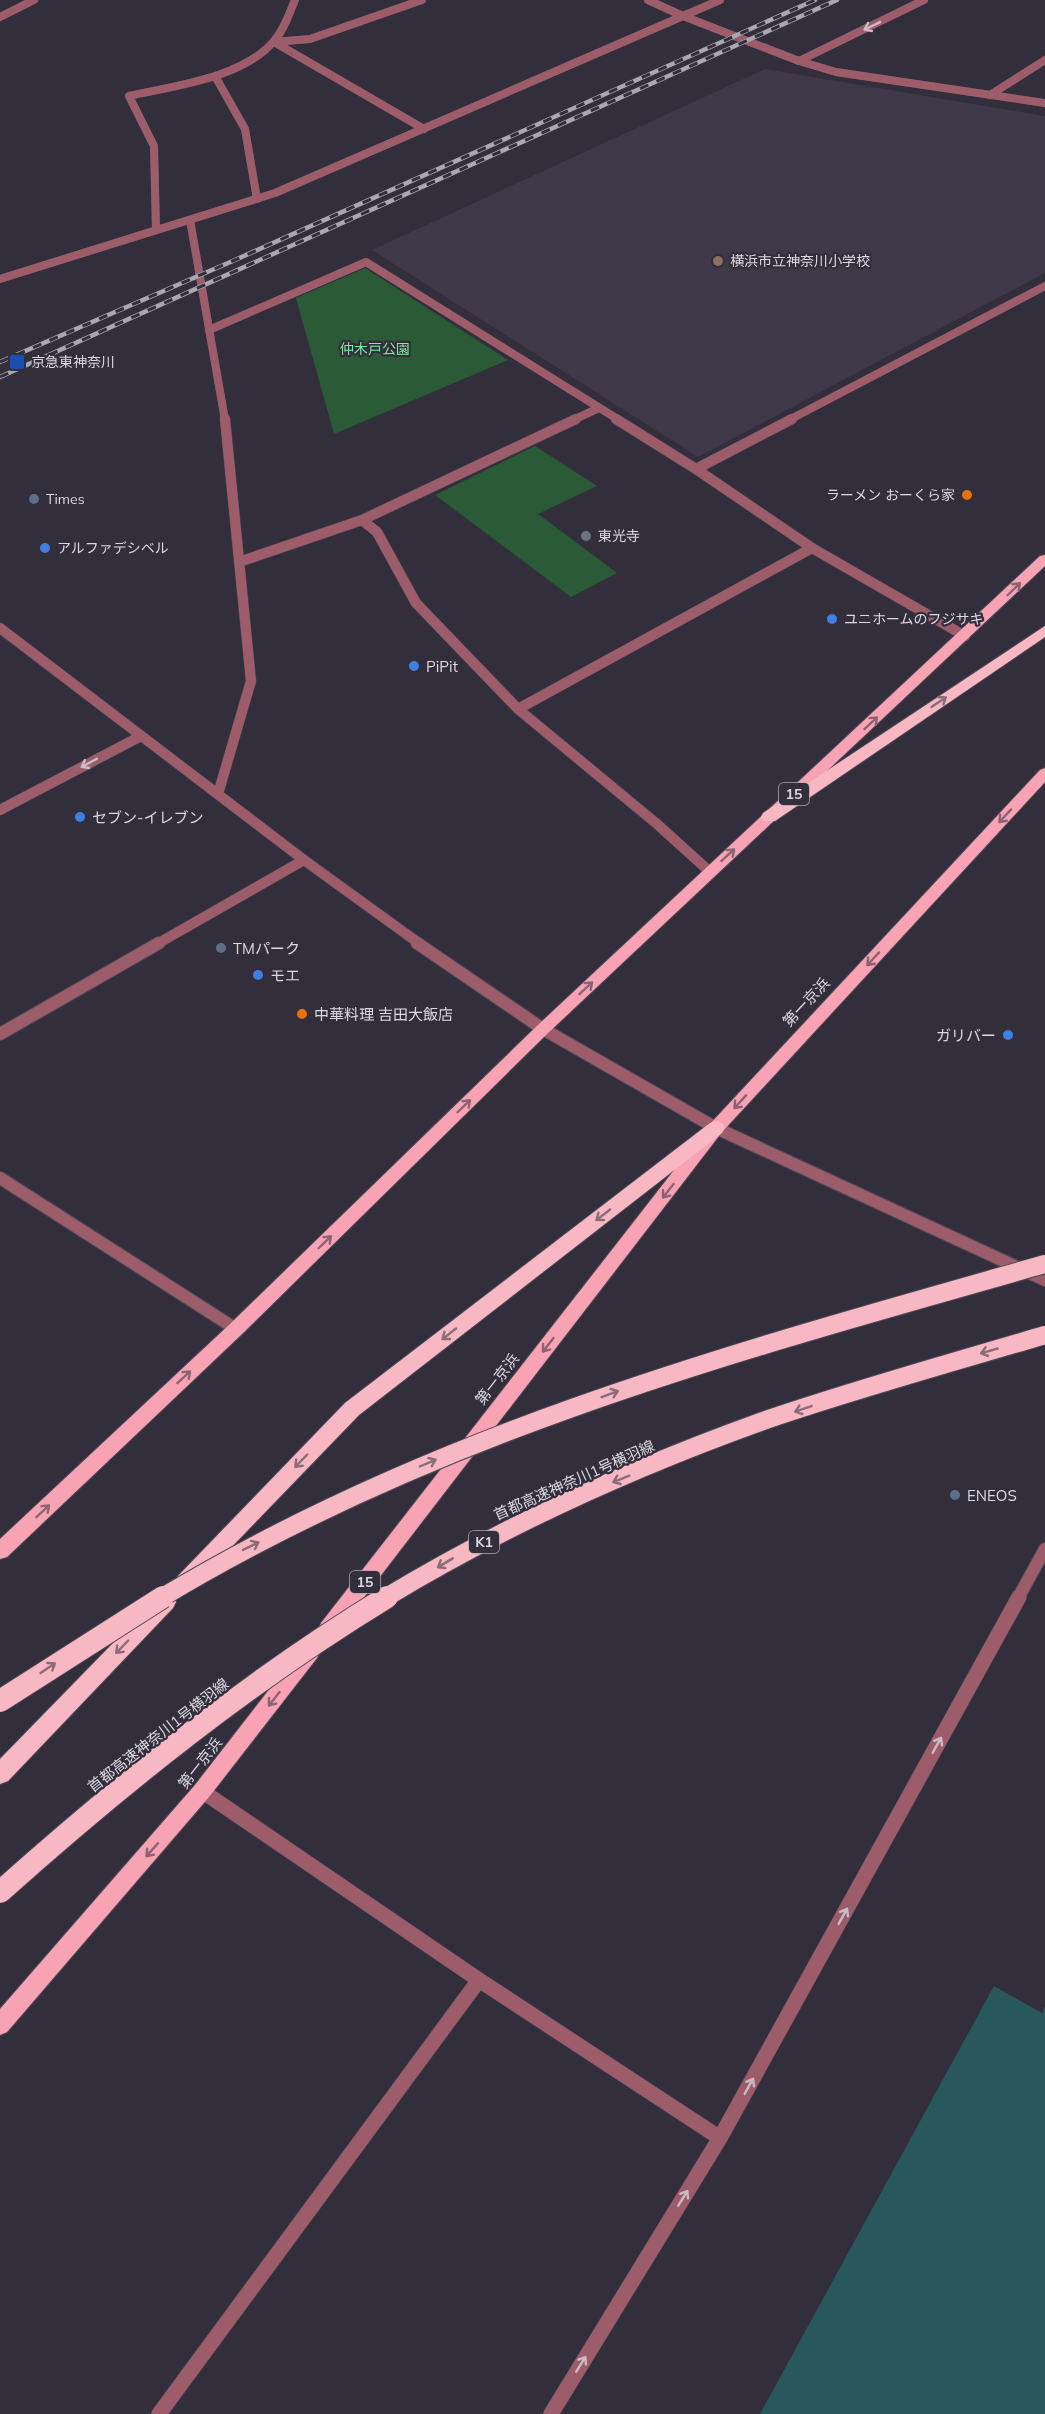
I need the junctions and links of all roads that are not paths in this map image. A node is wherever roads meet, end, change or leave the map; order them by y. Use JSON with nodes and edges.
{"nodes":[{"id":1,"x":34,"y":0,"type":"edge"},
{"id":2,"x":295,"y":0,"type":"edge"},
{"id":3,"x":422,"y":0,"type":"edge"},
{"id":4,"x":648,"y":0,"type":"edge"},
{"id":5,"x":720,"y":0,"type":"edge"},
{"id":6,"x":924,"y":0,"type":"edge"},
{"id":7,"x":683,"y":16,"type":"junction"},
{"id":8,"x":0,"y":18,"type":"edge"},
{"id":9,"x":274,"y":42,"type":"junction"},
{"id":10,"x":1045,"y":60,"type":"edge"},
{"id":11,"x":799,"y":61,"type":"junction"},
{"id":12,"x":215,"y":76,"type":"junction"},
{"id":13,"x":990,"y":95,"type":"junction"},
{"id":14,"x":1045,"y":103,"type":"edge"},
{"id":15,"x":424,"y":129,"type":"junction"},
{"id":16,"x":257,"y":199,"type":"junction"},
{"id":17,"x":190,"y":220,"type":"junction"},
{"id":18,"x":156,"y":230,"type":"junction"},
{"id":19,"x":0,"y":279,"type":"edge"},
{"id":20,"x":1045,"y":286,"type":"edge"},
{"id":21,"x":210,"y":330,"type":"junction"},
{"id":22,"x":599,"y":408,"type":"junction"},
{"id":23,"x":696,"y":470,"type":"junction"},
{"id":24,"x":362,"y":520,"type":"junction"},
{"id":25,"x":812,"y":548,"type":"junction"},
{"id":26,"x":1045,"y":559,"type":"edge"},
{"id":27,"x":239,"y":562,"type":"junction"},
{"id":28,"x":0,"y":628,"type":"edge"},
{"id":29,"x":1045,"y":630,"type":"edge"},
{"id":30,"x":965,"y":636,"type":"junction"},
{"id":31,"x":518,"y":709,"type":"junction"},
{"id":32,"x":141,"y":736,"type":"junction"},
{"id":33,"x":1045,"y":773,"type":"edge"},
{"id":34,"x":218,"y":794,"type":"junction"},
{"id":35,"x":0,"y":810,"type":"edge"},
{"id":36,"x":769,"y":817,"type":"junction"},
{"id":37,"x":304,"y":860,"type":"junction"},
{"id":38,"x":709,"y":871,"type":"junction"},
{"id":39,"x":543,"y":1029,"type":"junction"},
{"id":40,"x":0,"y":1034,"type":"edge"},
{"id":41,"x":716,"y":1128,"type":"junction"},
{"id":42,"x":0,"y":1178,"type":"edge"},
{"id":43,"x":1045,"y":1264,"type":"edge"},
{"id":44,"x":1045,"y":1280,"type":"edge"},
{"id":45,"x":236,"y":1329,"type":"junction"},
{"id":46,"x":1045,"y":1335,"type":"edge"},
{"id":47,"x":1045,"y":1549,"type":"edge"},
{"id":48,"x":0,"y":1551,"type":"edge"},
{"id":49,"x":0,"y":1701,"type":"edge"},
{"id":50,"x":0,"y":1774,"type":"edge"},
{"id":51,"x":202,"y":1791,"type":"junction"},
{"id":52,"x":0,"y":1892,"type":"edge"},
{"id":53,"x":479,"y":1980,"type":"junction"},
{"id":54,"x":0,"y":2025,"type":"edge"},
{"id":55,"x":720,"y":2138,"type":"junction"},
{"id":56,"x":159,"y":2414,"type":"edge"},
{"id":57,"x":550,"y":2414,"type":"edge"}],
"edges":[{"from":1,"to":8,"type":"street"},
{"from":2,"to":9,"type":"street"},
{"from":3,"to":9,"type":"street"},
{"from":4,"to":7,"type":"street"},
{"from":5,"to":7,"type":"street"},
{"from":6,"to":11,"type":"street","one_way":true},
{"from":7,"to":11,"type":"street"},
{"from":7,"to":15,"type":"street"},
{"from":9,"to":12,"type":"street"},
{"from":9,"to":15,"type":"street"},
{"from":10,"to":13,"type":"street"},
{"from":11,"to":13,"type":"street"},
{"from":12,"to":16,"type":"street"},
{"from":12,"to":18,"type":"street"},
{"from":13,"to":14,"type":"street"},
{"from":15,"to":16,"type":"street"},
{"from":16,"to":17,"type":"street"},
{"from":17,"to":18,"type":"street"},
{"from":17,"to":21,"type":"street"},
{"from":18,"to":19,"type":"street"},
{"from":20,"to":23,"type":"street"},
{"from":21,"to":22,"type":"street"},
{"from":21,"to":27,"type":"street"},
{"from":22,"to":23,"type":"street"},
{"from":22,"to":24,"type":"street"},
{"from":23,"to":25,"type":"street"},
{"from":24,"to":27,"type":"street"},
{"from":24,"to":31,"type":"street"},
{"from":25,"to":30,"type":"street"},
{"from":25,"to":31,"type":"street"},
{"from":30,"to":26,"type":"highway","number":"15","one_way":true},
{"from":27,"to":34,"type":"street"},
{"from":28,"to":32,"type":"street"},
{"from":36,"to":29,"type":"highway","one_way":true},
{"from":36,"to":30,"type":"highway","number":"15","one_way":true},
{"from":31,"to":38,"type":"street"},
{"from":32,"to":34,"type":"street"},
{"from":32,"to":35,"type":"street","one_way":true},
{"from":33,"to":41,"type":"highway","name":"第一京浜","number":"15","one_way":true},
{"from":34,"to":37,"type":"street"},
{"from":38,"to":36,"type":"highway","number":"15","one_way":true},
{"from":37,"to":39,"type":"street"},
{"from":37,"to":40,"type":"street"},
{"from":39,"to":38,"type":"highway","number":"15","one_way":true},
{"from":39,"to":41,"type":"street"},
{"from":45,"to":39,"type":"highway","number":"15","one_way":true},
{"from":41,"to":44,"type":"street"},
{"from":41,"to":50,"type":"highway","one_way":true},
{"from":41,"to":51,"type":"highway","name":"第一京浜","number":"15","one_way":true},
{"from":42,"to":45,"type":"street"},
{"from":49,"to":43,"type":"highway","one_way":true,"bridge":true},
{"from":48,"to":45,"type":"highway","number":"15","one_way":true},
{"from":46,"to":52,"type":"highway","name":"首都高速神奈川1号横羽線","number":"K1","one_way":true,"bridge":true},
{"from":55,"to":47,"type":"street","one_way":true},
{"from":51,"to":53,"type":"street"},
{"from":51,"to":54,"type":"highway","name":"第一京浜","number":"15","one_way":true},
{"from":53,"to":55,"type":"street"},
{"from":53,"to":56,"type":"street"},
{"from":57,"to":55,"type":"street","one_way":true}]}
